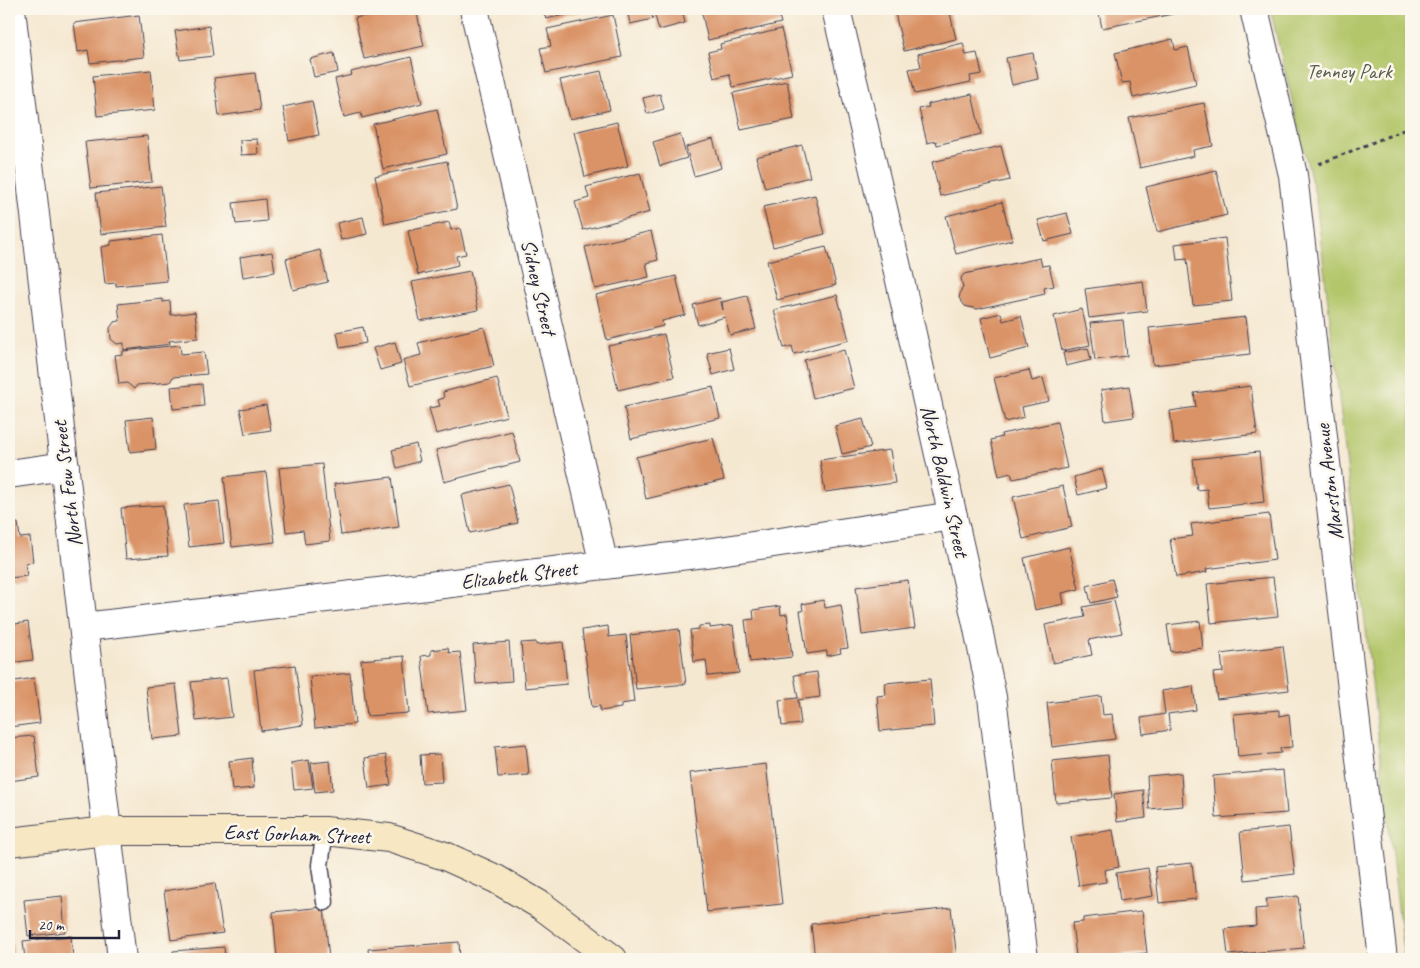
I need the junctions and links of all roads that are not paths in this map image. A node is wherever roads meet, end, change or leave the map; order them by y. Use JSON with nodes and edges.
{"nodes":[{"id":1,"x":11,"y":9,"type":"edge"},
{"id":2,"x":474,"y":9,"type":"edge"},
{"id":3,"x":836,"y":9,"type":"edge"},
{"id":4,"x":1254,"y":9,"type":"edge"},
{"id":5,"x":12,"y":40,"type":"edge"},
{"id":6,"x":65,"y":466,"type":"junction"},
{"id":7,"x":9,"y":474,"type":"edge"},
{"id":8,"x":953,"y":516,"type":"junction"},
{"id":9,"x":604,"y":565,"type":"junction"},
{"id":10,"x":84,"y":627,"type":"junction"},
{"id":11,"x":107,"y":831,"type":"junction"},
{"id":12,"x":325,"y":832,"type":"junction"},
{"id":13,"x":9,"y":842,"type":"edge"},
{"id":14,"x":325,"y":902,"type":"dead end"},
{"id":15,"x":122,"y":959,"type":"edge"},
{"id":16,"x":613,"y":959,"type":"edge"},
{"id":17,"x":1024,"y":959,"type":"edge"},
{"id":18,"x":1383,"y":959,"type":"edge"}],
"edges":[{"from":1,"to":5,"type":"street","name":"North Few Street"},
{"from":2,"to":9,"type":"street","name":"Sidney Street"},
{"from":3,"to":8,"type":"street","name":"North Baldwin Street"},
{"from":4,"to":18,"type":"street","name":"Marston Avenue"},
{"from":5,"to":6,"type":"street","name":"North Few Street"},
{"from":6,"to":7,"type":"street"},
{"from":6,"to":10,"type":"street","name":"North Few Street"},
{"from":8,"to":9,"type":"street","name":"Elizabeth Street"},
{"from":8,"to":17,"type":"street","name":"North Baldwin Street"},
{"from":9,"to":10,"type":"street","name":"Elizabeth Street"},
{"from":10,"to":11,"type":"street","name":"North Few Street"},
{"from":11,"to":12,"type":"main road","name":"East Gorham Street"},
{"from":11,"to":13,"type":"main road","name":"East Gorham Street"},
{"from":11,"to":15,"type":"street","name":"North Few Street"},
{"from":12,"to":14,"type":"lane"},
{"from":12,"to":16,"type":"main road","name":"East Gorham Street"}]}
